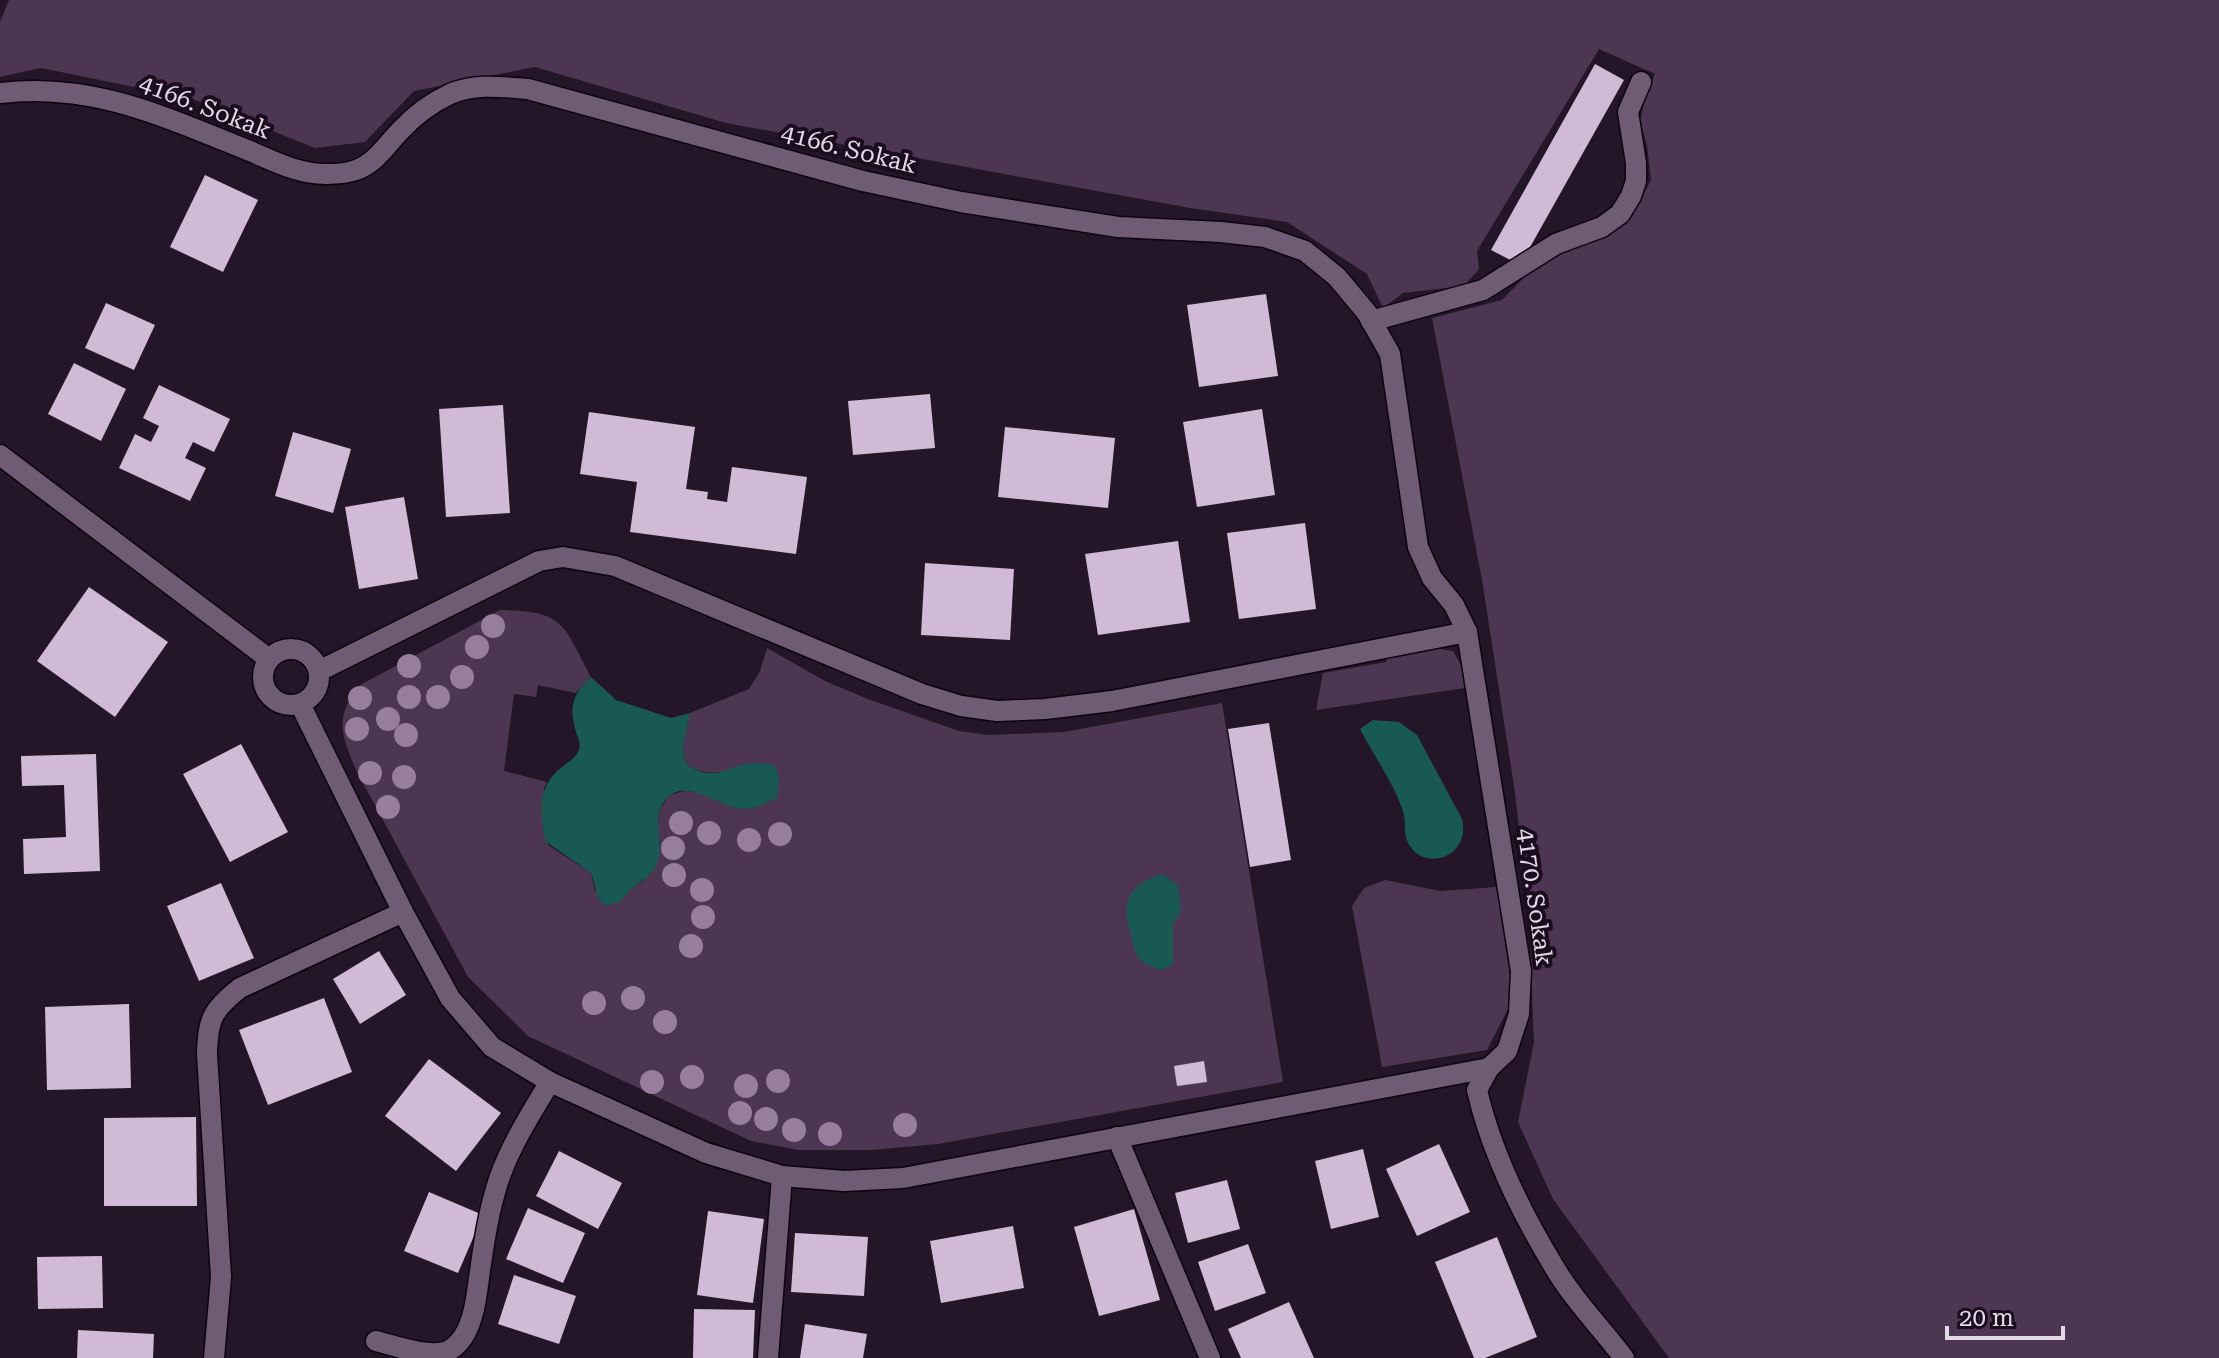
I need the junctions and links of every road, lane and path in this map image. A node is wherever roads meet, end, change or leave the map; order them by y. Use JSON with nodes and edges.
{"nodes":[{"id":1,"x":1641,"y":82,"type":"dead end"},
{"id":2,"x":0,"y":93,"type":"edge"},
{"id":3,"x":1371,"y":321,"type":"junction"},
{"id":4,"x":0,"y":455,"type":"edge"},
{"id":5,"x":1467,"y":632,"type":"junction"},
{"id":6,"x":269,"y":659,"type":"junction"},
{"id":7,"x":319,"y":671,"type":"junction"},
{"id":8,"x":300,"y":704,"type":"junction"},
{"id":9,"x":403,"y":912,"type":"junction"},
{"id":10,"x":1489,"y":1068,"type":"junction"},
{"id":11,"x":550,"y":1082,"type":"junction"},
{"id":12,"x":1117,"y":1137,"type":"junction"},
{"id":13,"x":782,"y":1176,"type":"junction"},
{"id":14,"x":376,"y":1341,"type":"dead end"},
{"id":15,"x":214,"y":1358,"type":"edge"},
{"id":16,"x":768,"y":1358,"type":"edge"},
{"id":17,"x":1210,"y":1358,"type":"edge"},
{"id":18,"x":1624,"y":1358,"type":"edge"}],
"edges":[{"from":1,"to":3,"type":"street"},
{"from":2,"to":3,"type":"street","name":"4166. Sokak"},
{"from":3,"to":5,"type":"street","name":"4166. Sokak"},
{"from":4,"to":6,"type":"street"},
{"from":5,"to":7,"type":"street"},
{"from":5,"to":10,"type":"street","name":"4170. Sokak"},
{"from":6,"to":7,"type":"street"},
{"from":6,"to":8,"type":"street"},
{"from":7,"to":8,"type":"street"},
{"from":8,"to":9,"type":"street"},
{"from":9,"to":11,"type":"street"},
{"from":9,"to":15,"type":"street"},
{"from":10,"to":12,"type":"street"},
{"from":10,"to":18,"type":"street","name":"4170. Sokak"},
{"from":11,"to":13,"type":"street"},
{"from":11,"to":14,"type":"street"},
{"from":12,"to":13,"type":"street"},
{"from":12,"to":17,"type":"street"},
{"from":13,"to":16,"type":"street"}]}
